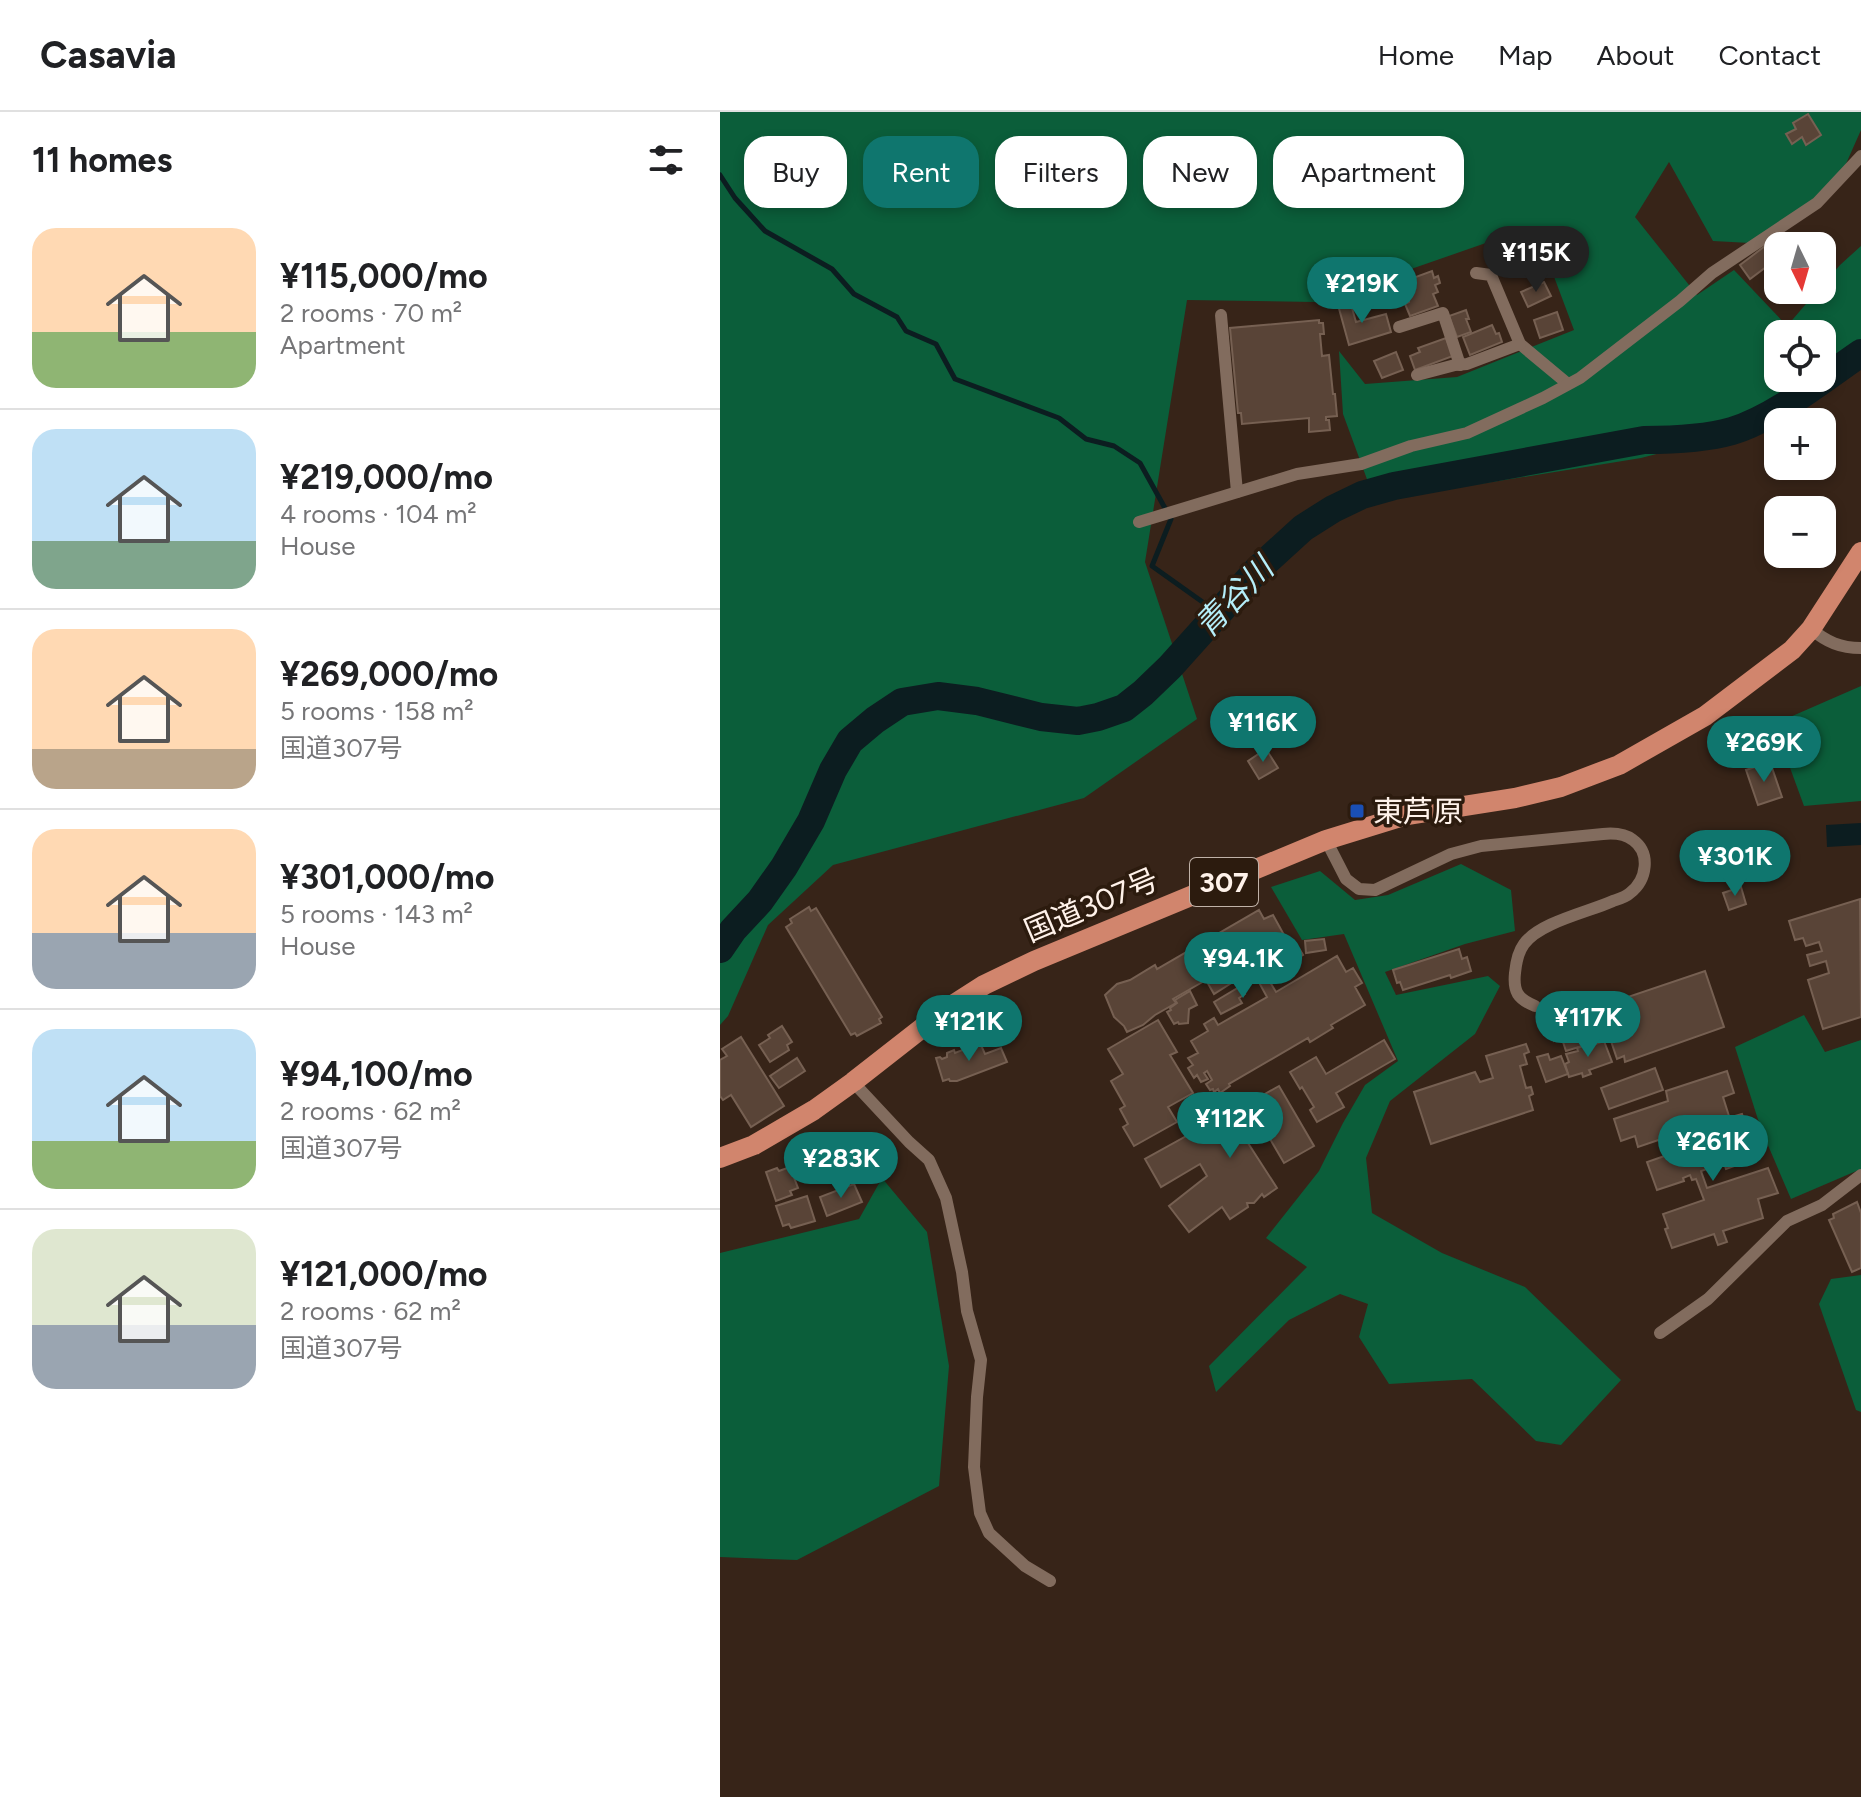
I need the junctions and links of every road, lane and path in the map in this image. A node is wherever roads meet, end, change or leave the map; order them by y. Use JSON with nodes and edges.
{"nodes":[{"id":1,"x":1861,"y":156,"type":"edge"},
{"id":2,"x":1476,"y":273,"type":"dead end"},
{"id":3,"x":1221,"y":315,"type":"dead end"},
{"id":4,"x":1399,"y":327,"type":"dead end"},
{"id":5,"x":1520,"y":344,"type":"junction"},
{"id":6,"x":1460,"y":365,"type":"junction"},
{"id":7,"x":1417,"y":375,"type":"dead end"},
{"id":8,"x":1568,"y":384,"type":"junction"},
{"id":9,"x":1237,"y":492,"type":"junction"},
{"id":10,"x":1139,"y":522,"type":"dead end"},
{"id":11,"x":1861,"y":552,"type":"edge"},
{"id":12,"x":1811,"y":629,"type":"junction"},
{"id":13,"x":1861,"y":648,"type":"edge"},
{"id":14,"x":1326,"y":840,"type":"junction"},
{"id":15,"x":1535,"y":1006,"type":"dead end"},
{"id":16,"x":853,"y":1082,"type":"junction"},
{"id":17,"x":720,"y":1158,"type":"edge"},
{"id":18,"x":1861,"y":1175,"type":"edge"},
{"id":19,"x":1660,"y":1333,"type":"dead end"},
{"id":20,"x":1050,"y":1581,"type":"dead end"}],
"edges":[{"from":1,"to":8,"type":"street"},
{"from":2,"to":5,"type":"street"},
{"from":3,"to":9,"type":"street"},
{"from":4,"to":6,"type":"street"},
{"from":5,"to":6,"type":"street"},
{"from":5,"to":8,"type":"street"},
{"from":6,"to":7,"type":"street"},
{"from":8,"to":9,"type":"street"},
{"from":9,"to":10,"type":"street"},
{"from":11,"to":12,"type":"highway","number":"307"},
{"from":12,"to":13,"type":"street"},
{"from":12,"to":14,"type":"highway","name":"国道307号","number":"307"},
{"from":14,"to":15,"type":"street"},
{"from":14,"to":16,"type":"highway","name":"国道307号","number":"307"},
{"from":16,"to":17,"type":"highway","name":"国道307号","number":"307"},
{"from":16,"to":20,"type":"street"},
{"from":18,"to":19,"type":"street"}]}
